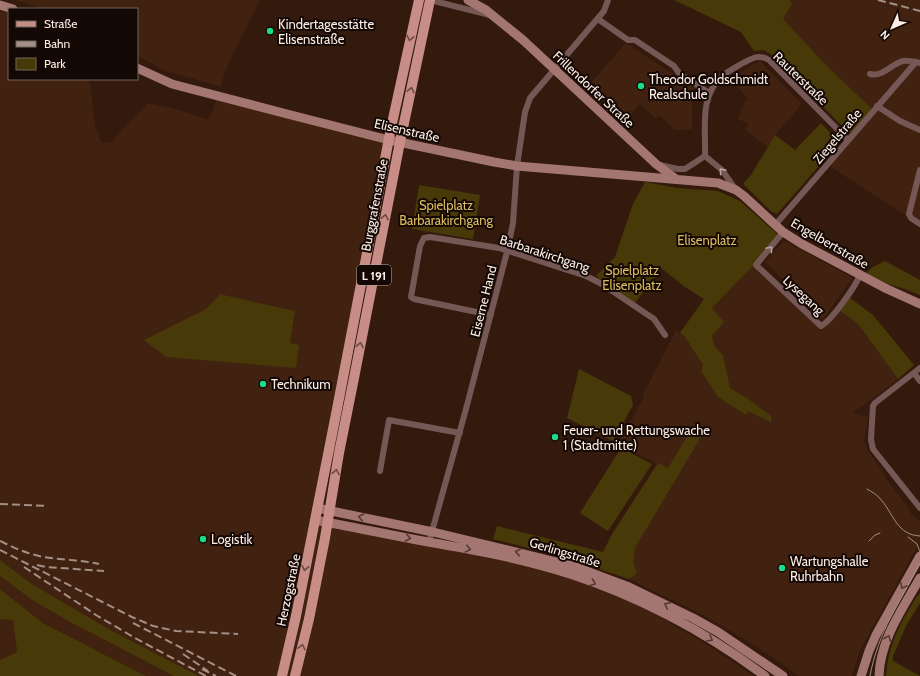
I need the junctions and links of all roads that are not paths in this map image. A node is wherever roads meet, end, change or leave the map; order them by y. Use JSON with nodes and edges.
{"nodes":[{"id":1,"x":419,"y":0,"type":"edge"},
{"id":2,"x":430,"y":0,"type":"edge"},
{"id":3,"x":468,"y":0,"type":"edge"},
{"id":4,"x":476,"y":0,"type":"edge"},
{"id":5,"x":608,"y":0,"type":"edge"},
{"id":6,"x":490,"y":13,"type":"junction"},
{"id":7,"x":598,"y":18,"type":"junction"},
{"id":8,"x":918,"y":62,"type":"edge"},
{"id":9,"x":138,"y":68,"type":"edge"},
{"id":10,"x":554,"y":70,"type":"junction"},
{"id":11,"x":870,"y":74,"type":"dead end"},
{"id":12,"x":709,"y":93,"type":"junction"},
{"id":13,"x":877,"y":106,"type":"junction"},
{"id":14,"x":920,"y":130,"type":"edge"},
{"id":15,"x":389,"y":140,"type":"junction"},
{"id":16,"x":848,"y":140,"type":"junction"},
{"id":17,"x":400,"y":142,"type":"junction"},
{"id":18,"x":705,"y":156,"type":"junction"},
{"id":19,"x":656,"y":164,"type":"junction"},
{"id":20,"x":517,"y":166,"type":"junction"},
{"id":21,"x":920,"y":170,"type":"edge"},
{"id":22,"x":678,"y":180,"type":"junction"},
{"id":23,"x":736,"y":190,"type":"junction"},
{"id":24,"x":920,"y":224,"type":"edge"},
{"id":25,"x":775,"y":225,"type":"junction"},
{"id":26,"x":784,"y":232,"type":"junction"},
{"id":27,"x":507,"y":252,"type":"junction"},
{"id":28,"x":860,"y":275,"type":"junction"},
{"id":29,"x":920,"y":304,"type":"edge"},
{"id":30,"x":491,"y":315,"type":"junction"},
{"id":31,"x":665,"y":335,"type":"dead end"},
{"id":32,"x":920,"y":368,"type":"edge"},
{"id":33,"x":914,"y":373,"type":"junction"},
{"id":34,"x":920,"y":381,"type":"edge"},
{"id":35,"x":460,"y":433,"type":"junction"},
{"id":36,"x":380,"y":471,"type":"dead end"},
{"id":37,"x":317,"y":508,"type":"junction"},
{"id":38,"x":920,"y":508,"type":"edge"},
{"id":39,"x":329,"y":511,"type":"junction"},
{"id":40,"x":327,"y":522,"type":"junction"},
{"id":41,"x":314,"y":525,"type":"junction"},
{"id":42,"x":433,"y":532,"type":"junction"},
{"id":43,"x":429,"y":542,"type":"junction"},
{"id":44,"x":920,"y":556,"type":"edge"},
{"id":45,"x":920,"y":578,"type":"edge"},
{"id":46,"x":282,"y":676,"type":"edge"},
{"id":47,"x":295,"y":676,"type":"edge"},
{"id":48,"x":765,"y":676,"type":"edge"},
{"id":49,"x":783,"y":676,"type":"edge"},
{"id":50,"x":861,"y":676,"type":"edge"},
{"id":51,"x":879,"y":676,"type":"edge"}],
"edges":[{"from":1,"to":15,"type":"main road","name":"Burggrafenstraße","number":"L 191","one_way":true},
{"from":2,"to":6,"type":"street","name":"Frillendorfer Straße"},
{"from":17,"to":2,"type":"main road","name":"Burggrafenstraße","number":"L 191","one_way":true},
{"from":3,"to":6,"type":"main road","name":"Frillendorfer Straße"},
{"from":4,"to":6,"type":"main road","name":"Frillendorfer Straße"},
{"from":5,"to":7,"type":"street","name":"Eiserne Hand"},
{"from":6,"to":10,"type":"main road","name":"Frillendorfer Straße"},
{"from":7,"to":10,"type":"street","name":"Eiserne Hand"},
{"from":7,"to":12,"type":"street"},
{"from":8,"to":11,"type":"street"},
{"from":8,"to":13,"type":"street","name":"Ziegelstraße"},
{"from":9,"to":15,"type":"main road","name":"Elisenstraße"},
{"from":10,"to":19,"type":"main road","name":"Frillendorfer Straße"},
{"from":10,"to":20,"type":"street","name":"Eiserne Hand"},
{"from":12,"to":16,"type":"street","name":"Rauterstraße"},
{"from":12,"to":18,"type":"street","name":"Rauterstraße"},
{"from":13,"to":14,"type":"street"},
{"from":13,"to":16,"type":"street","name":"Ziegelstraße"},
{"from":15,"to":17,"type":"main road","name":"Elisenstraße"},
{"from":15,"to":37,"type":"main road","name":"Burggrafenstraße","number":"L 191"},
{"from":16,"to":25,"type":"street","name":"Ziegelstraße"},
{"from":17,"to":20,"type":"main road","name":"Elisenstraße"},
{"from":39,"to":17,"type":"main road","name":"Burggrafenstraße","number":"L 191","one_way":true},
{"from":18,"to":19,"type":"street"},
{"from":23,"to":18,"type":"street","one_way":true},
{"from":19,"to":22,"type":"main road","name":"Frillendorfer Straße"},
{"from":20,"to":22,"type":"main road","name":"Elisenstraße"},
{"from":20,"to":27,"type":"street","name":"Eiserne Hand"},
{"from":21,"to":24,"type":"street"},
{"from":22,"to":23,"type":"main road"},
{"from":23,"to":25,"type":"main road","name":"Engelbertstraße"},
{"from":25,"to":26,"type":"main road","name":"Engelbertstraße"},
{"from":26,"to":28,"type":"main road","name":"Engelbertstraße"},
{"from":28,"to":26,"type":"street","name":"Lysegang","one_way":true},
{"from":27,"to":30,"type":"street","name":"Eiserne Hand"},
{"from":27,"to":30,"type":"street","name":"Barbarakirchgang"},
{"from":27,"to":31,"type":"street","name":"Barbarakirchgang"},
{"from":28,"to":29,"type":"main road","name":"Engelbertstraße"},
{"from":30,"to":35,"type":"street","name":"Eiserne Hand"},
{"from":32,"to":33,"type":"street"},
{"from":33,"to":34,"type":"street"},
{"from":33,"to":38,"type":"street"},
{"from":35,"to":36,"type":"street"},
{"from":35,"to":42,"type":"street","name":"Eiserne Hand"},
{"from":37,"to":39,"type":"main road","name":"Gerlingstraße"},
{"from":37,"to":41,"type":"main road","name":"Herzogstraße","number":"L 191"},
{"from":39,"to":40,"type":"main road","name":"Herzogstraße","number":"L 191"},
{"from":42,"to":39,"type":"main road","name":"Gerlingstraße","one_way":true},
{"from":40,"to":41,"type":"main road","name":"Gerlingstraße"},
{"from":40,"to":43,"type":"main road","name":"Gerlingstraße","one_way":true},
{"from":47,"to":40,"type":"main road","name":"Herzogstraße","one_way":true},
{"from":41,"to":46,"type":"main road","name":"Herzogstraße","one_way":true},
{"from":42,"to":43,"type":"street","name":"Eiserne Hand"},
{"from":49,"to":42,"type":"main road","name":"Gerlingstraße","one_way":true},
{"from":43,"to":48,"type":"main road","name":"Gerlingstraße","one_way":true},
{"from":44,"to":50,"type":"main road","one_way":true},
{"from":51,"to":45,"type":"main road","one_way":true}]}
